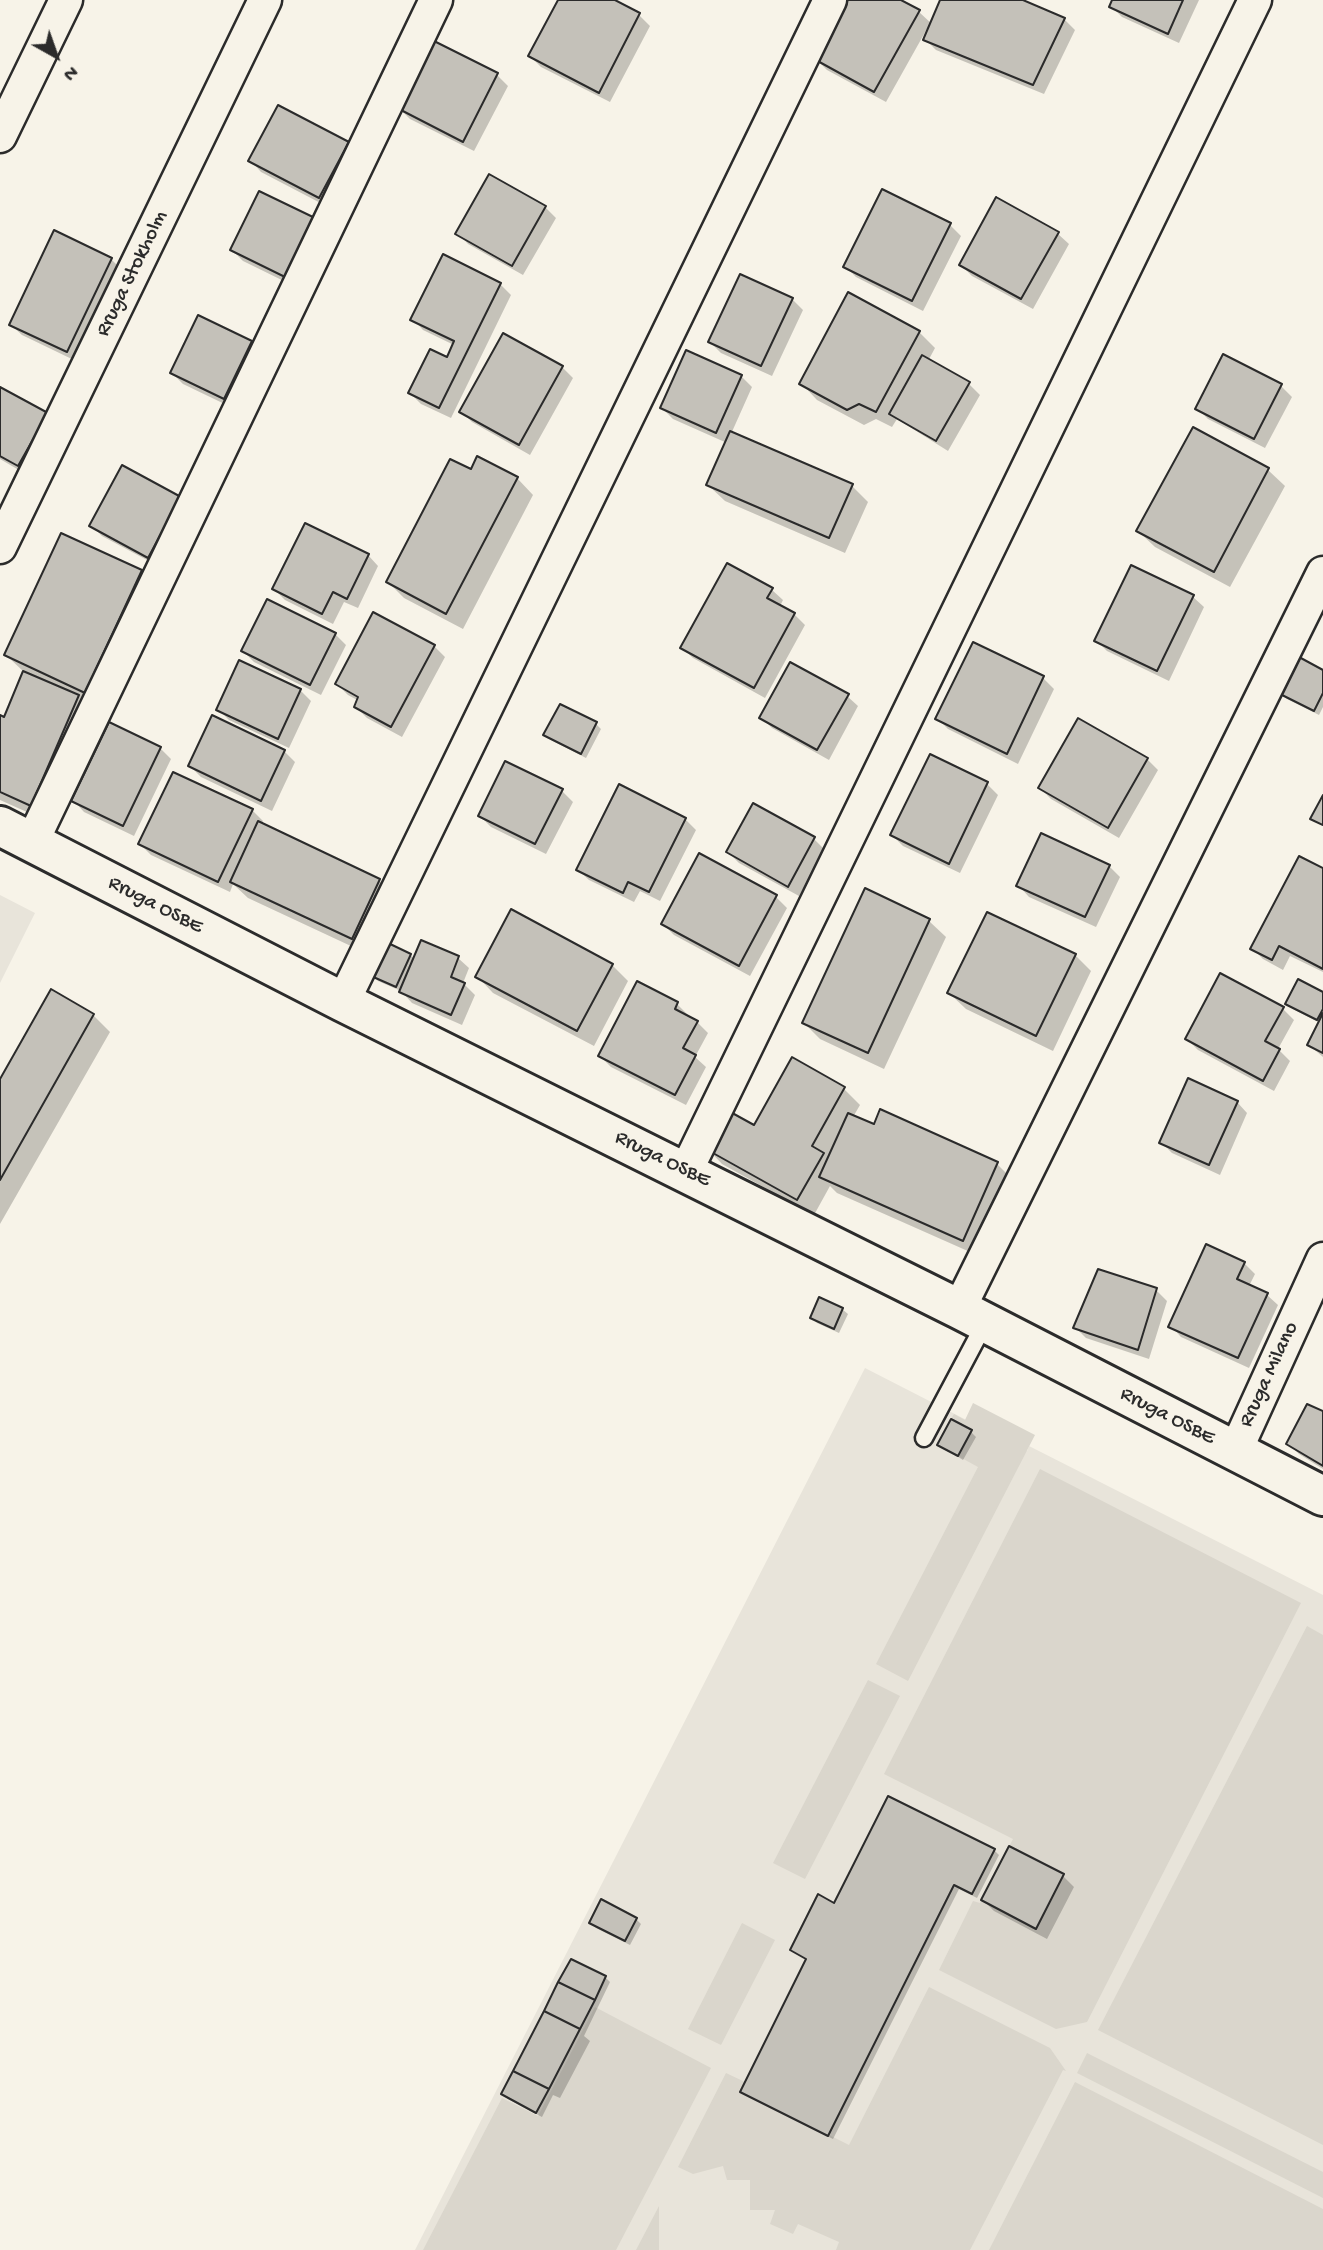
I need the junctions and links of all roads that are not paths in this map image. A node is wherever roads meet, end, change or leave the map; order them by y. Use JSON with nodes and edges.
{"nodes":[{"id":1,"x":66,"y":0,"type":"edge"},
{"id":2,"x":265,"y":0,"type":"edge"},
{"id":3,"x":436,"y":0,"type":"edge"},
{"id":4,"x":830,"y":0,"type":"edge"},
{"id":5,"x":1255,"y":0,"type":"edge"},
{"id":6,"x":0,"y":136,"type":"edge"},
{"id":7,"x":0,"y":547,"type":"edge"},
{"id":8,"x":1323,"y":573,"type":"edge"},
{"id":9,"x":16,"y":834,"type":"edge"},
{"id":10,"x":343,"y":1002,"type":"junction"},
{"id":11,"x":686,"y":1171,"type":"junction"},
{"id":12,"x":1323,"y":1259,"type":"edge"},
{"id":13,"x":972,"y":1316,"type":"junction"},
{"id":14,"x":924,"y":1438,"type":"dead end"},
{"id":15,"x":1235,"y":1452,"type":"junction"},
{"id":16,"x":1323,"y":1496,"type":"edge"}],
"edges":[{"from":1,"to":6,"type":"street"},
{"from":2,"to":7,"type":"street","name":"Rruga Stokholm"},
{"from":3,"to":9,"type":"street"},
{"from":4,"to":10,"type":"street"},
{"from":5,"to":11,"type":"street"},
{"from":8,"to":13,"type":"street"},
{"from":9,"to":10,"type":"street","name":"Rruga OSBE"},
{"from":10,"to":11,"type":"street","name":"Rruga OSBE"},
{"from":11,"to":13,"type":"street","name":"Rruga OSBE"},
{"from":12,"to":15,"type":"street","name":"Rruga Milano"},
{"from":13,"to":14,"type":"lane"},
{"from":13,"to":15,"type":"street","name":"Rruga OSBE"},
{"from":15,"to":16,"type":"street","name":"Rruga OSBE"}]}
